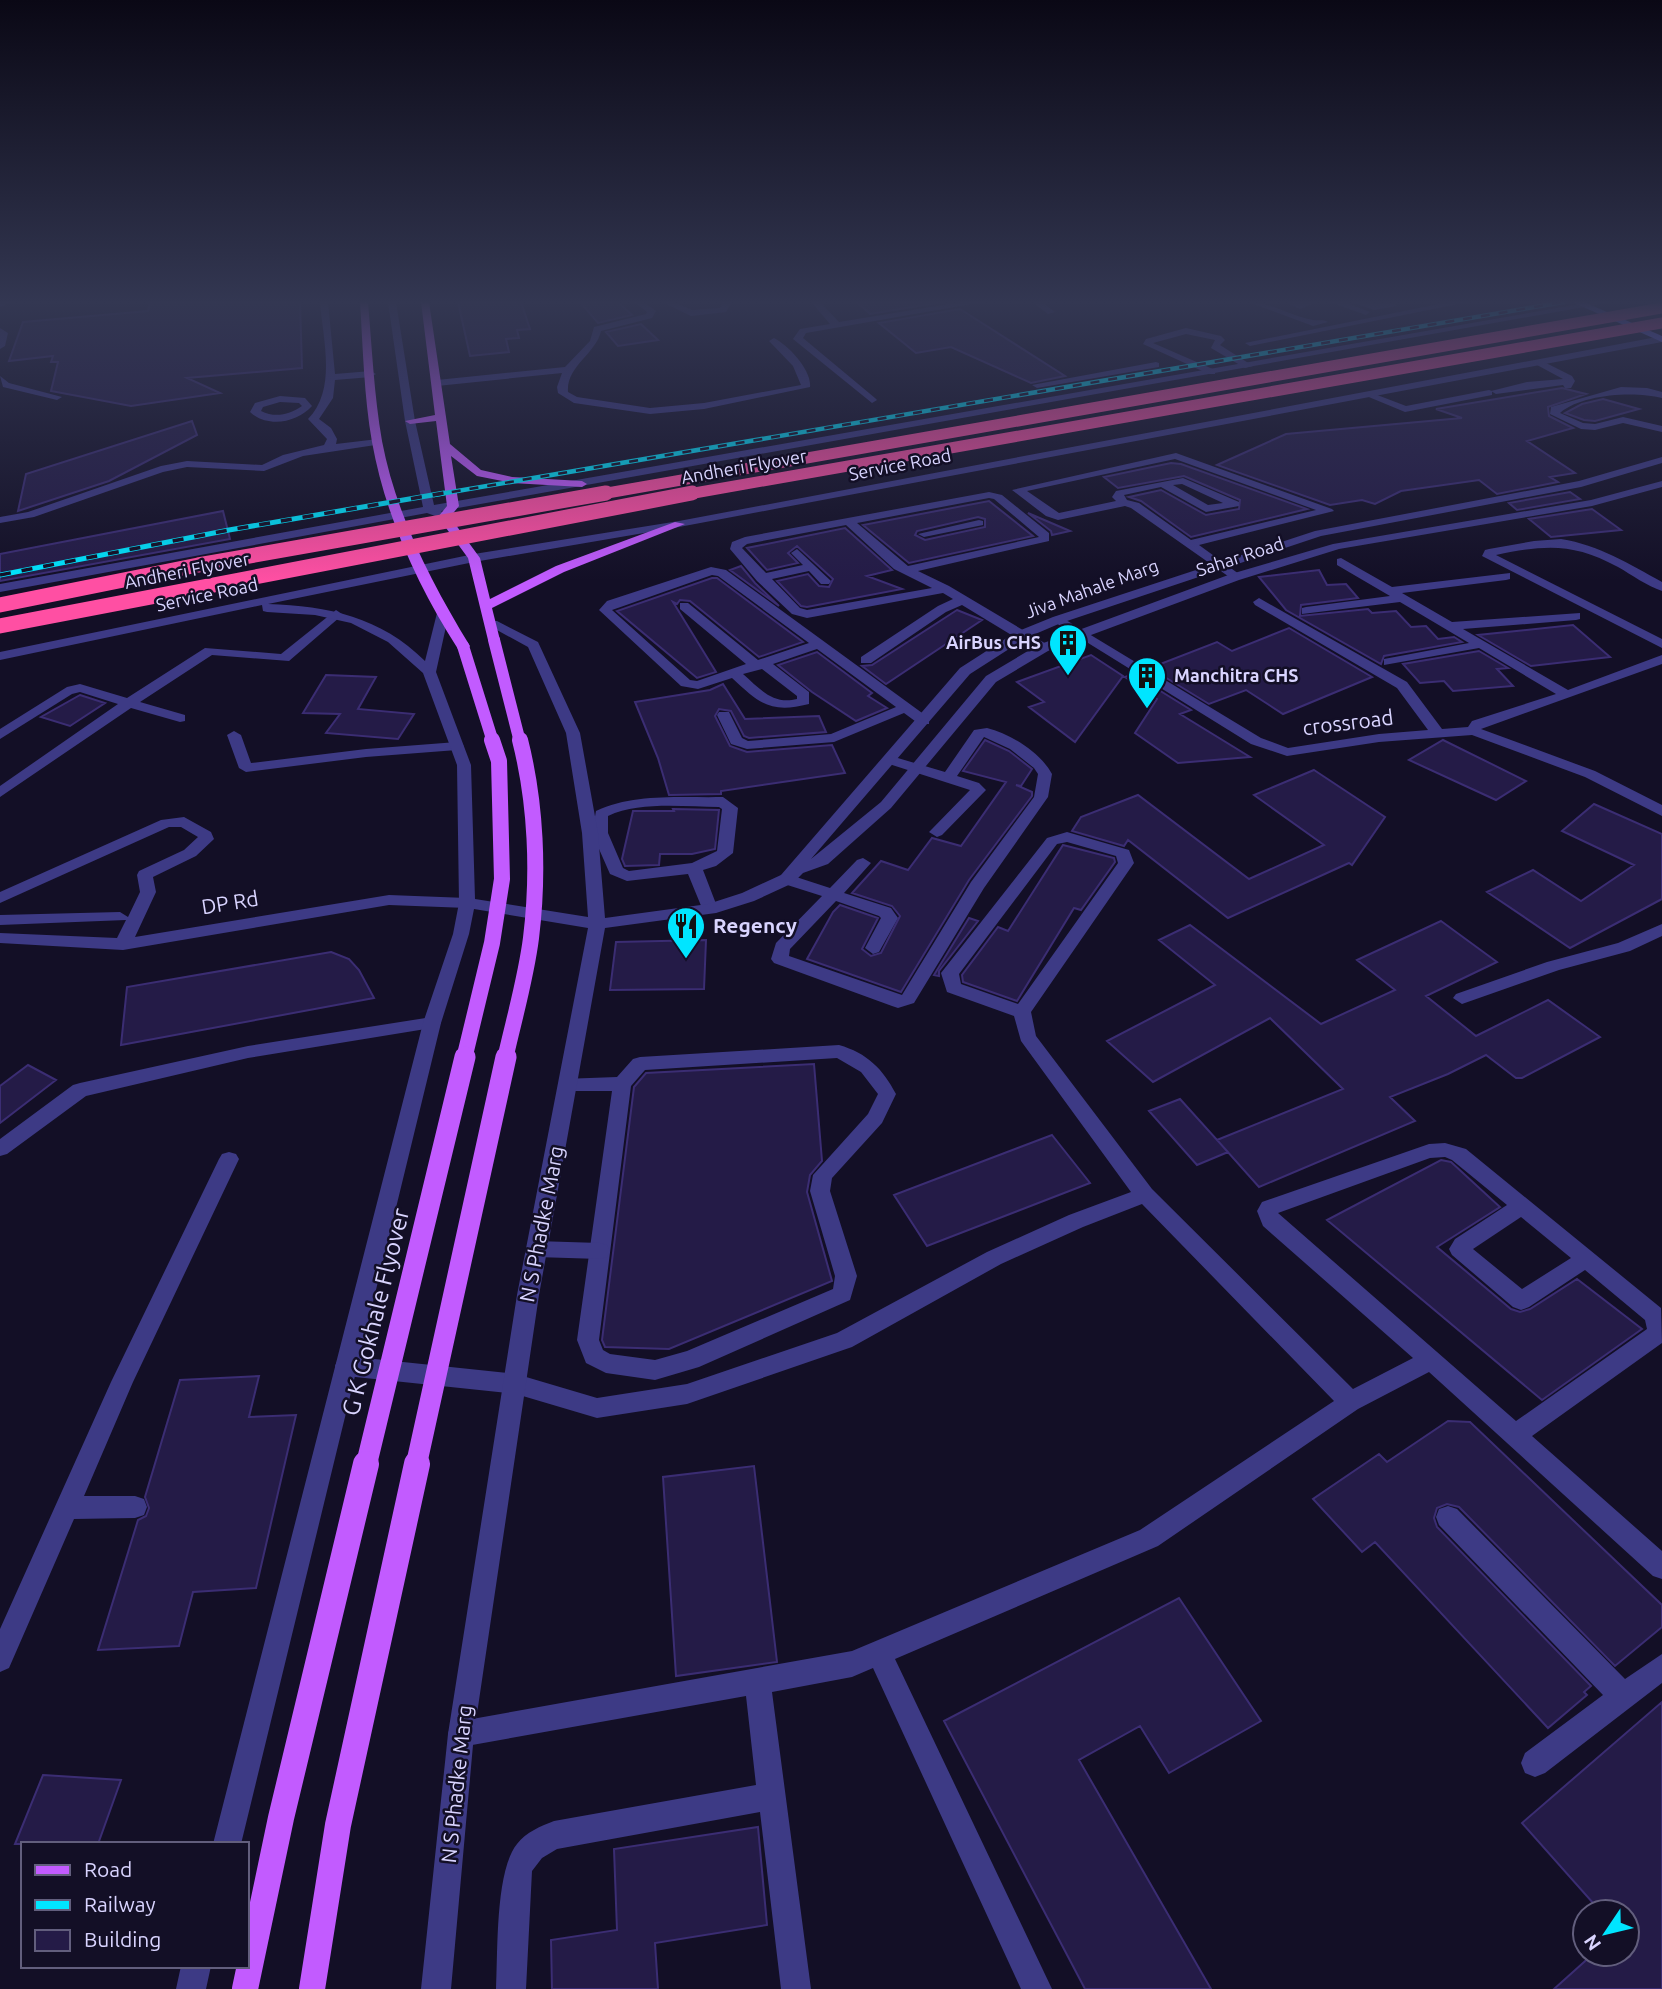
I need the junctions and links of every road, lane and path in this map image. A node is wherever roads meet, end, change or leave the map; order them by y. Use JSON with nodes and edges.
{"nodes":[{"id":1,"x":48,"y":395,"type":"edge"},
{"id":2,"x":327,"y":395,"type":"edge"},
{"id":3,"x":372,"y":395,"type":"edge"},
{"id":4,"x":406,"y":395,"type":"edge"},
{"id":5,"x":439,"y":395,"type":"edge"},
{"id":6,"x":567,"y":395,"type":"edge"},
{"id":7,"x":763,"y":395,"type":"edge"},
{"id":8,"x":866,"y":395,"type":"edge"},
{"id":9,"x":1086,"y":395,"type":"edge"},
{"id":10,"x":1163,"y":395,"type":"edge"},
{"id":11,"x":1257,"y":395,"type":"edge"},
{"id":12,"x":1369,"y":395,"type":"joint"},
{"id":13,"x":1478,"y":395,"type":"edge"},
{"id":14,"x":1599,"y":395,"type":"edge"},
{"id":15,"x":57,"y":397,"type":"dead end"},
{"id":16,"x":872,"y":400,"type":"dead end"},
{"id":17,"x":1650,"y":414,"type":"dead end"},
{"id":18,"x":295,"y":415,"type":"dead end"},
{"id":19,"x":442,"y":417,"type":"junction"},
{"id":20,"x":313,"y":419,"type":"junction"},
{"id":21,"x":410,"y":421,"type":"junction"},
{"id":22,"x":1633,"y":421,"type":"junction"},
{"id":23,"x":1662,"y":429,"type":"edge"},
{"id":24,"x":378,"y":442,"type":"junction"},
{"id":25,"x":446,"y":446,"type":"junction"},
{"id":26,"x":329,"y":447,"type":"junction"},
{"id":27,"x":1662,"y":460,"type":"edge"},
{"id":28,"x":1619,"y":473,"type":"junction"},
{"id":29,"x":582,"y":484,"type":"junction"},
{"id":30,"x":1163,"y":484,"type":"junction"},
{"id":31,"x":1657,"y":486,"type":"edge"},
{"id":32,"x":1125,"y":503,"type":"junction"},
{"id":33,"x":453,"y":506,"type":"junction"},
{"id":34,"x":1466,"y":506,"type":"junction"},
{"id":35,"x":927,"y":507,"type":"junction"},
{"id":36,"x":429,"y":510,"type":"junction"},
{"id":37,"x":396,"y":516,"type":"junction"},
{"id":38,"x":444,"y":517,"type":"junction"},
{"id":39,"x":1395,"y":519,"type":"junction"},
{"id":40,"x":0,"y":520,"type":"edge"},
{"id":41,"x":1490,"y":520,"type":"junction"},
{"id":42,"x":848,"y":521,"type":"junction"},
{"id":43,"x":979,"y":523,"type":"dead end"},
{"id":44,"x":679,"y":524,"type":"junction"},
{"id":45,"x":952,"y":529,"type":"junction"},
{"id":46,"x":1416,"y":533,"type":"junction"},
{"id":47,"x":924,"y":534,"type":"dead end"},
{"id":48,"x":1189,"y":544,"type":"junction"},
{"id":49,"x":797,"y":553,"type":"dead end"},
{"id":50,"x":474,"y":558,"type":"junction"},
{"id":51,"x":1341,"y":562,"type":"dead end"},
{"id":52,"x":1218,"y":565,"type":"junction"},
{"id":53,"x":812,"y":567,"type":"junction"},
{"id":54,"x":422,"y":569,"type":"junction"},
{"id":55,"x":907,"y":570,"type":"junction"},
{"id":56,"x":1235,"y":576,"type":"junction"},
{"id":57,"x":1506,"y":576,"type":"dead end"},
{"id":58,"x":761,"y":578,"type":"junction"},
{"id":59,"x":825,"y":581,"type":"dead end"},
{"id":60,"x":1662,"y":587,"type":"edge"},
{"id":61,"x":0,"y":588,"type":"edge"},
{"id":62,"x":945,"y":589,"type":"junction"},
{"id":63,"x":1390,"y":591,"type":"junction"},
{"id":64,"x":1133,"y":595,"type":"junction"},
{"id":65,"x":1403,"y":598,"type":"junction"},
{"id":66,"x":962,"y":600,"type":"junction"},
{"id":67,"x":1259,"y":601,"type":"dead end"},
{"id":68,"x":0,"y":605,"type":"edge"},
{"id":69,"x":684,"y":606,"type":"dead end"},
{"id":70,"x":233,"y":608,"type":"junction"},
{"id":71,"x":1153,"y":608,"type":"junction"},
{"id":72,"x":1306,"y":611,"type":"dead end"},
{"id":73,"x":443,"y":613,"type":"junction"},
{"id":74,"x":336,"y":614,"type":"junction"},
{"id":75,"x":1576,"y":616,"type":"dead end"},
{"id":76,"x":1058,"y":620,"type":"junction"},
{"id":77,"x":491,"y":623,"type":"junction"},
{"id":78,"x":0,"y":626,"type":"edge"},
{"id":79,"x":1449,"y":626,"type":"junction"},
{"id":80,"x":1082,"y":634,"type":"junction"},
{"id":81,"x":1021,"y":635,"type":"junction"},
{"id":82,"x":818,"y":644,"type":"junction"},
{"id":83,"x":1662,"y":644,"type":"edge"},
{"id":84,"x":1481,"y":645,"type":"junction"},
{"id":85,"x":1042,"y":648,"type":"junction"},
{"id":86,"x":0,"y":656,"type":"edge"},
{"id":87,"x":1662,"y":659,"type":"edge"},
{"id":88,"x":866,"y":660,"type":"dead end"},
{"id":89,"x":1390,"y":662,"type":"dead end"},
{"id":90,"x":760,"y":664,"type":"junction"},
{"id":91,"x":429,"y":672,"type":"junction"},
{"id":92,"x":735,"y":674,"type":"junction"},
{"id":93,"x":1567,"y":695,"type":"junction"},
{"id":94,"x":128,"y":703,"type":"junction"},
{"id":95,"x":905,"y":708,"type":"junction"},
{"id":96,"x":724,"y":715,"type":"dead end"},
{"id":97,"x":180,"y":718,"type":"dead end"},
{"id":98,"x":923,"y":721,"type":"junction"},
{"id":99,"x":1472,"y":731,"type":"junction"},
{"id":100,"x":1438,"y":734,"type":"junction"},
{"id":101,"x":0,"y":735,"type":"edge"},
{"id":102,"x":234,"y":735,"type":"dead end"},
{"id":103,"x":457,"y":746,"type":"junction"},
{"id":104,"x":891,"y":760,"type":"junction"},
{"id":105,"x":915,"y":768,"type":"junction"},
{"id":106,"x":948,"y":778,"type":"junction"},
{"id":107,"x":0,"y":793,"type":"edge"},
{"id":108,"x":1662,"y":811,"type":"edge"},
{"id":109,"x":937,"y":832,"type":"dead end"},
{"id":110,"x":863,"y":863,"type":"dead end"},
{"id":111,"x":694,"y":868,"type":"junction"},
{"id":112,"x":792,"y":875,"type":"junction"},
{"id":113,"x":834,"y":893,"type":"junction"},
{"id":114,"x":0,"y":898,"type":"edge"},
{"id":115,"x":467,"y":903,"type":"junction"},
{"id":116,"x":710,"y":909,"type":"junction"},
{"id":117,"x":120,"y":917,"type":"dead end"},
{"id":118,"x":32,"y":919,"type":"junction"},
{"id":119,"x":0,"y":920,"type":"edge"},
{"id":120,"x":597,"y":924,"type":"junction"},
{"id":121,"x":1662,"y":929,"type":"edge"},
{"id":122,"x":0,"y":938,"type":"edge"},
{"id":123,"x":19,"y":941,"type":"junction"},
{"id":124,"x":124,"y":944,"type":"junction"},
{"id":125,"x":873,"y":948,"type":"dead end"},
{"id":126,"x":1462,"y":998,"type":"dead end"},
{"id":127,"x":1021,"y":1013,"type":"junction"},
{"id":128,"x":432,"y":1023,"type":"junction"},
{"id":129,"x":569,"y":1084,"type":"junction"},
{"id":130,"x":622,"y":1084,"type":"junction"},
{"id":131,"x":0,"y":1149,"type":"edge"},
{"id":132,"x":229,"y":1159,"type":"dead end"},
{"id":133,"x":1145,"y":1195,"type":"junction"},
{"id":134,"x":1522,"y":1206,"type":"junction"},
{"id":135,"x":536,"y":1249,"type":"junction"},
{"id":136,"x":600,"y":1251,"type":"junction"},
{"id":137,"x":1586,"y":1259,"type":"junction"},
{"id":138,"x":1431,"y":1360,"type":"junction"},
{"id":139,"x":346,"y":1366,"type":"junction"},
{"id":140,"x":516,"y":1384,"type":"junction"},
{"id":141,"x":1350,"y":1402,"type":"junction"},
{"id":142,"x":1515,"y":1436,"type":"junction"},
{"id":143,"x":135,"y":1507,"type":"dead end"},
{"id":144,"x":66,"y":1508,"type":"junction"},
{"id":145,"x":1448,"y":1517,"type":"dead end"},
{"id":146,"x":1662,"y":1567,"type":"edge"},
{"id":147,"x":879,"y":1653,"type":"junction"},
{"id":148,"x":0,"y":1659,"type":"edge"},
{"id":149,"x":1662,"y":1667,"type":"edge"},
{"id":150,"x":757,"y":1681,"type":"junction"},
{"id":151,"x":1624,"y":1697,"type":"junction"},
{"id":152,"x":461,"y":1734,"type":"junction"},
{"id":153,"x":1535,"y":1763,"type":"dead end"},
{"id":154,"x":772,"y":1796,"type":"junction"},
{"id":155,"x":227,"y":1842,"type":"edge"},
{"id":156,"x":196,"y":1968,"type":"edge"},
{"id":157,"x":191,"y":1989,"type":"edge"},
{"id":158,"x":244,"y":1989,"type":"edge"},
{"id":159,"x":312,"y":1989,"type":"edge"},
{"id":160,"x":436,"y":1989,"type":"edge"},
{"id":161,"x":511,"y":1989,"type":"edge"},
{"id":162,"x":796,"y":1989,"type":"edge"},
{"id":163,"x":1037,"y":1989,"type":"edge"}],
"edges":[{"from":1,"to":15,"type":"street"},
{"from":2,"to":20,"type":"street"},
{"from":3,"to":24,"type":"main road"},
{"from":4,"to":21,"type":"street"},
{"from":5,"to":19,"type":"main road"},
{"from":6,"to":7,"type":"street"},
{"from":8,"to":16,"type":"street"},
{"from":9,"to":29,"type":"street"},
{"from":10,"to":68,"type":"highway","name":"Andheri Flyover","bridge":true},
{"from":11,"to":78,"type":"highway","name":"Andheri Flyover","bridge":true},
{"from":12,"to":13,"type":"street"},
{"from":12,"to":44,"type":"street","name":"Service Road"},
{"from":14,"to":22,"type":"street"},
{"from":17,"to":22,"type":"street"},
{"from":18,"to":20,"type":"street"},
{"from":19,"to":21,"type":"main road"},
{"from":19,"to":25,"type":"main road"},
{"from":20,"to":26,"type":"street"},
{"from":21,"to":36,"type":"street"},
{"from":22,"to":23,"type":"street"},
{"from":24,"to":26,"type":"street"},
{"from":24,"to":37,"type":"main road"},
{"from":25,"to":29,"type":"main road"},
{"from":25,"to":33,"type":"main road"},
{"from":26,"to":40,"type":"street"},
{"from":27,"to":28,"type":"street","name":"Jiva Mahale Marg"},
{"from":28,"to":31,"type":"street"},
{"from":28,"to":34,"type":"street","name":"Jiva Mahale Marg"},
{"from":29,"to":33,"type":"street"},
{"from":30,"to":30,"type":"street"},
{"from":30,"to":32,"type":"street"},
{"from":31,"to":41,"type":"street","name":"Sahar Road"},
{"from":32,"to":48,"type":"street"},
{"from":32,"to":48,"type":"street"},
{"from":33,"to":36,"type":"street"},
{"from":33,"to":38,"type":"main road"},
{"from":34,"to":39,"type":"street","name":"Jiva Mahale Marg"},
{"from":34,"to":41,"type":"street"},
{"from":35,"to":42,"type":"street"},
{"from":35,"to":45,"type":"street"},
{"from":35,"to":55,"type":"street"},
{"from":36,"to":37,"type":"street"},
{"from":36,"to":38,"type":"street"},
{"from":37,"to":54,"type":"main road"},
{"from":37,"to":61,"type":"street"},
{"from":38,"to":50,"type":"main road"},
{"from":39,"to":46,"type":"street"},
{"from":39,"to":52,"type":"street","name":"Jiva Mahale Marg"},
{"from":41,"to":46,"type":"street","name":"Sahar Road"},
{"from":42,"to":55,"type":"street"},
{"from":42,"to":58,"type":"street"},
{"from":43,"to":45,"type":"street"},
{"from":44,"to":50,"type":"street","name":"Service Road"},
{"from":44,"to":77,"type":"main road"},
{"from":45,"to":47,"type":"street"},
{"from":46,"to":56,"type":"street","name":"Sahar Road"},
{"from":48,"to":52,"type":"street"},
{"from":49,"to":53,"type":"street"},
{"from":50,"to":54,"type":"street","name":"Service Road"},
{"from":50,"to":77,"type":"main road"},
{"from":51,"to":63,"type":"street"},
{"from":52,"to":56,"type":"street"},
{"from":52,"to":64,"type":"street","name":"Jiva Mahale Marg"},
{"from":53,"to":58,"type":"street"},
{"from":53,"to":59,"type":"street"},
{"from":54,"to":70,"type":"street","name":"Service Road"},
{"from":54,"to":73,"type":"main road"},
{"from":55,"to":62,"type":"street"},
{"from":56,"to":71,"type":"street","name":"Sahar Road"},
{"from":57,"to":63,"type":"street"},
{"from":58,"to":62,"type":"street"},
{"from":60,"to":83,"type":"street"},
{"from":62,"to":66,"type":"street"},
{"from":63,"to":65,"type":"street"},
{"from":64,"to":71,"type":"street"},
{"from":64,"to":76,"type":"street","name":"Jiva Mahale Marg"},
{"from":65,"to":72,"type":"street"},
{"from":65,"to":79,"type":"street"},
{"from":66,"to":81,"type":"street"},
{"from":66,"to":88,"type":"street"},
{"from":67,"to":100,"type":"street"},
{"from":69,"to":90,"type":"street"},
{"from":70,"to":74,"type":"street"},
{"from":70,"to":86,"type":"street","name":"Service Road"},
{"from":71,"to":80,"type":"street","name":"Sahar Road"},
{"from":73,"to":91,"type":"street"},
{"from":73,"to":158,"type":"main road","name":"G K Gokhale Flyover","bridge":true},
{"from":74,"to":91,"type":"street"},
{"from":74,"to":94,"type":"street"},
{"from":75,"to":79,"type":"street"},
{"from":76,"to":80,"type":"street","name":"crossroad"},
{"from":76,"to":81,"type":"street","name":"Jiva Mahale Marg"},
{"from":77,"to":120,"type":"street","name":"N S Phadke Marg"},
{"from":77,"to":159,"type":"main road","bridge":true},
{"from":79,"to":84,"type":"street"},
{"from":80,"to":85,"type":"street","name":"Sahar Road"},
{"from":80,"to":100,"type":"street","name":"crossroad"},
{"from":81,"to":85,"type":"street"},
{"from":81,"to":98,"type":"street","name":"Jiva Mahale Marg"},
{"from":82,"to":90,"type":"street"},
{"from":82,"to":92,"type":"street"},
{"from":82,"to":95,"type":"street"},
{"from":84,"to":89,"type":"street"},
{"from":84,"to":93,"type":"street"},
{"from":85,"to":105,"type":"street","name":"Sahar Road"},
{"from":87,"to":93,"type":"street"},
{"from":90,"to":92,"type":"street"},
{"from":90,"to":92,"type":"street"},
{"from":91,"to":103,"type":"street"},
{"from":93,"to":99,"type":"street"},
{"from":94,"to":97,"type":"street"},
{"from":94,"to":101,"type":"street"},
{"from":94,"to":107,"type":"street"},
{"from":95,"to":96,"type":"street"},
{"from":95,"to":98,"type":"street"},
{"from":98,"to":104,"type":"street","name":"Jiva Mahale Marg"},
{"from":99,"to":100,"type":"street","name":"crossroad"},
{"from":99,"to":108,"type":"street","name":"crossroad"},
{"from":102,"to":103,"type":"street"},
{"from":103,"to":115,"type":"street"},
{"from":104,"to":105,"type":"street"},
{"from":104,"to":112,"type":"street","name":"Jiva Mahale Marg"},
{"from":105,"to":106,"type":"street"},
{"from":105,"to":112,"type":"street","name":"Sahar Road"},
{"from":106,"to":109,"type":"street"},
{"from":106,"to":113,"type":"street"},
{"from":110,"to":113,"type":"street"},
{"from":111,"to":111,"type":"street"},
{"from":111,"to":116,"type":"street"},
{"from":112,"to":113,"type":"street"},
{"from":112,"to":116,"type":"street","name":"Jiva Mahale Marg"},
{"from":113,"to":125,"type":"street"},
{"from":114,"to":124,"type":"street"},
{"from":115,"to":120,"type":"street","name":"Jiva Mahale Marg"},
{"from":115,"to":124,"type":"street","name":"DP Rd"},
{"from":115,"to":128,"type":"street"},
{"from":116,"to":120,"type":"street","name":"Jiva Mahale Marg"},
{"from":117,"to":118,"type":"street"},
{"from":118,"to":119,"type":"street"},
{"from":118,"to":123,"type":"street"},
{"from":120,"to":129,"type":"street","name":"N S Phadke Marg"},
{"from":121,"to":126,"type":"street"},
{"from":122,"to":123,"type":"street","name":"DP Rd"},
{"from":123,"to":124,"type":"street","name":"DP Rd"},
{"from":127,"to":127,"type":"street"},
{"from":127,"to":133,"type":"street"},
{"from":128,"to":131,"type":"street"},
{"from":128,"to":139,"type":"street"},
{"from":129,"to":130,"type":"street"},
{"from":129,"to":135,"type":"street","name":"N S Phadke Marg"},
{"from":130,"to":136,"type":"street"},
{"from":130,"to":136,"type":"street"},
{"from":132,"to":144,"type":"street"},
{"from":133,"to":140,"type":"street"},
{"from":133,"to":141,"type":"street"},
{"from":134,"to":137,"type":"street"},
{"from":134,"to":137,"type":"street"},
{"from":134,"to":138,"type":"street"},
{"from":135,"to":136,"type":"street"},
{"from":135,"to":140,"type":"street","name":"N S Phadke Marg"},
{"from":137,"to":142,"type":"street"},
{"from":138,"to":141,"type":"street"},
{"from":138,"to":142,"type":"street"},
{"from":139,"to":140,"type":"street"},
{"from":139,"to":155,"type":"street"},
{"from":140,"to":152,"type":"street","name":"N S Phadke Marg"},
{"from":141,"to":147,"type":"street"},
{"from":142,"to":146,"type":"street"},
{"from":143,"to":144,"type":"street"},
{"from":144,"to":148,"type":"street"},
{"from":145,"to":151,"type":"street"},
{"from":147,"to":150,"type":"street"},
{"from":147,"to":163,"type":"street"},
{"from":149,"to":151,"type":"street"},
{"from":150,"to":152,"type":"street"},
{"from":150,"to":154,"type":"street"},
{"from":151,"to":153,"type":"street"},
{"from":152,"to":160,"type":"street","name":"N S Phadke Marg"},
{"from":154,"to":161,"type":"street"},
{"from":154,"to":162,"type":"street"},
{"from":156,"to":157,"type":"street"}]}
